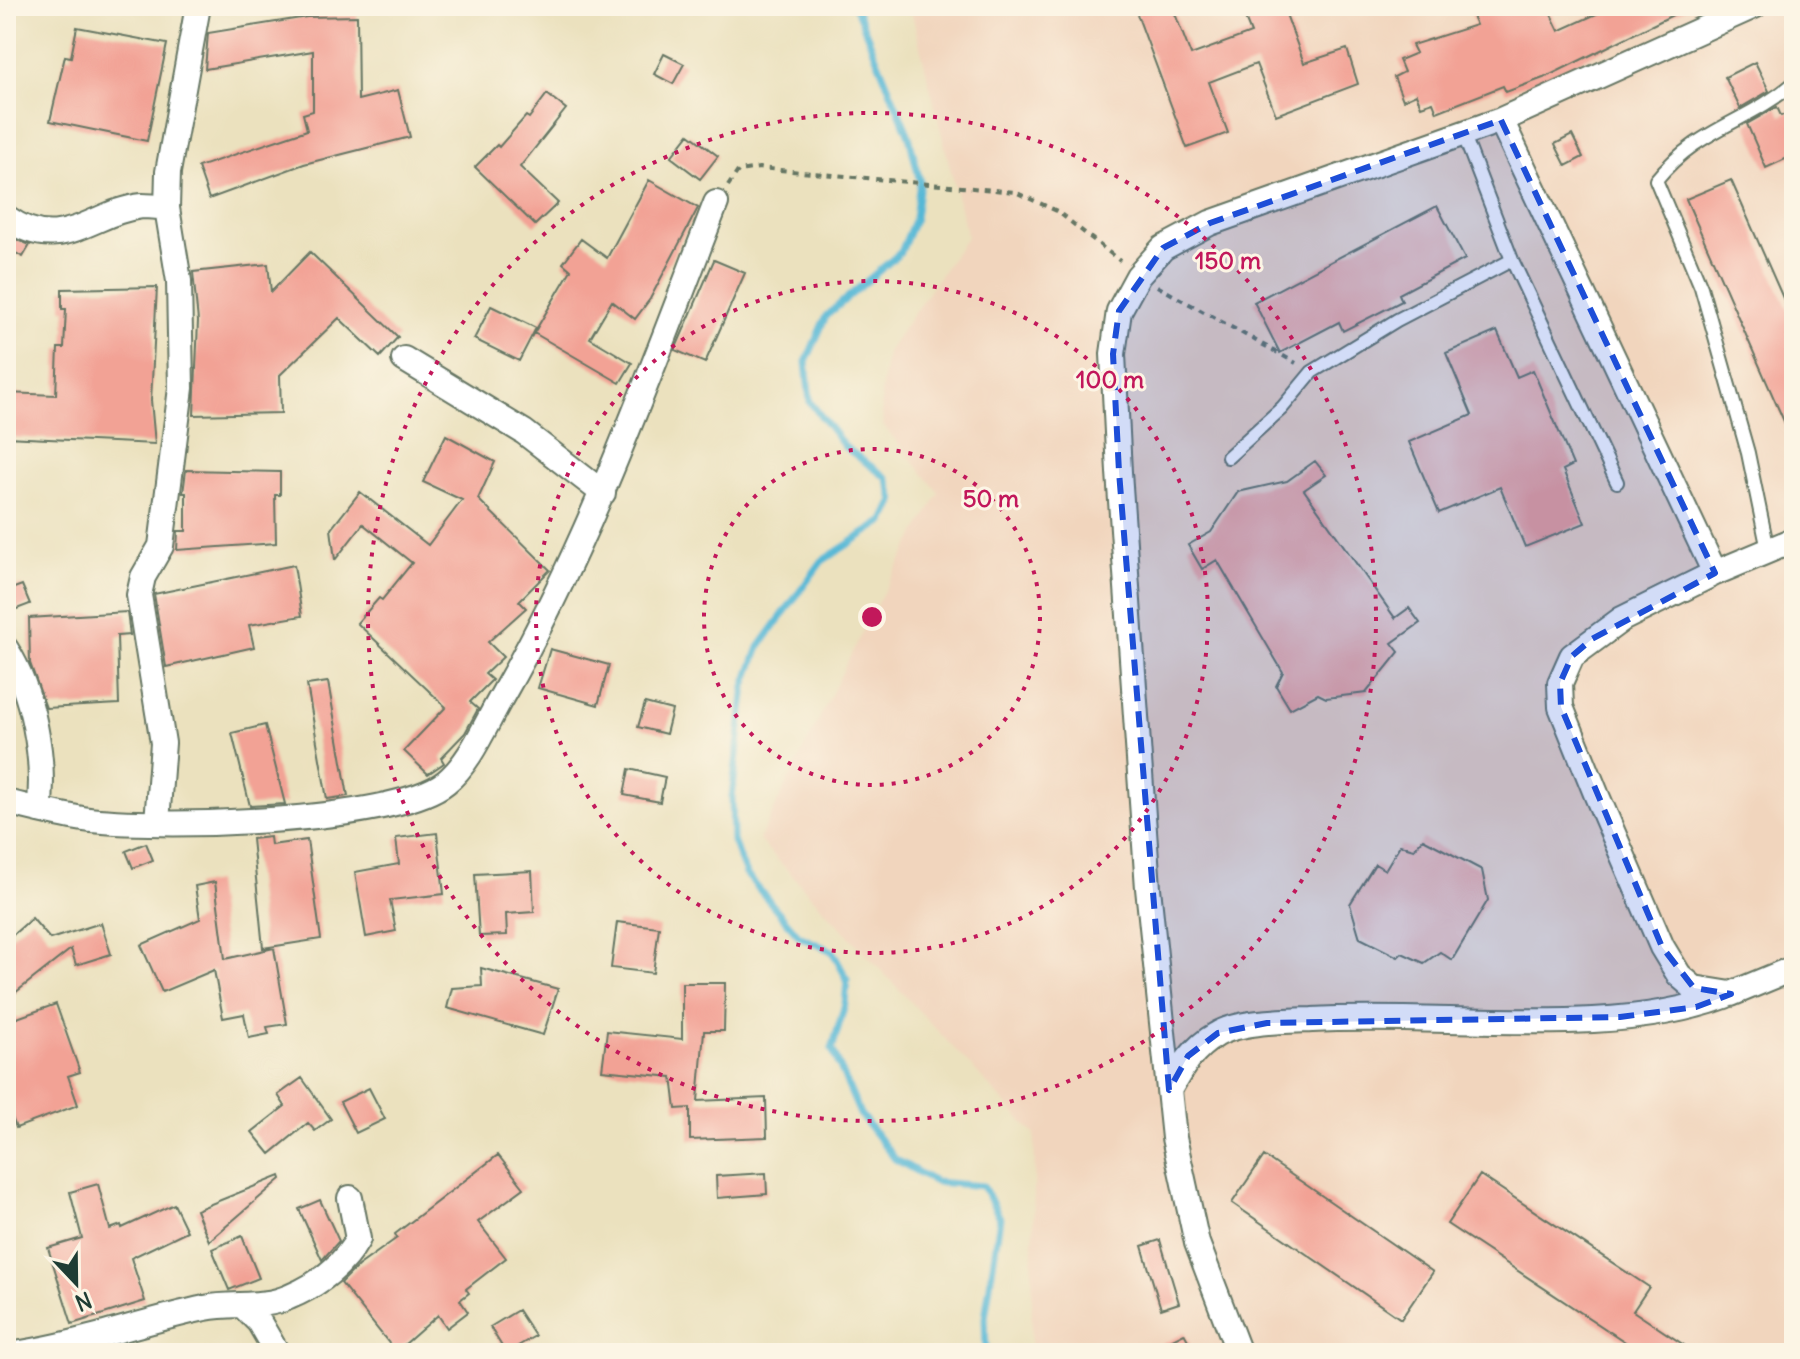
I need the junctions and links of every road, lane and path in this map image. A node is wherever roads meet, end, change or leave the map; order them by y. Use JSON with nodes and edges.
{"nodes":[{"id":1,"x":198,"y":6,"type":"edge"},
{"id":2,"x":1754,"y":6,"type":"edge"},
{"id":3,"x":1794,"y":83,"type":"edge"},
{"id":4,"x":1501,"y":120,"type":"junction"},
{"id":5,"x":1463,"y":133,"type":"junction"},
{"id":6,"x":716,"y":203,"type":"joint"},
{"id":7,"x":167,"y":208,"type":"junction"},
{"id":8,"x":7,"y":218,"type":"edge"},
{"id":9,"x":1512,"y":260,"type":"junction"},
{"id":10,"x":1138,"y":276,"type":"junction"},
{"id":11,"x":404,"y":359,"type":"dead end"},
{"id":12,"x":1312,"y":372,"type":"junction"},
{"id":13,"x":1228,"y":457,"type":"dead end"},
{"id":14,"x":1617,"y":482,"type":"dead end"},
{"id":15,"x":603,"y":493,"type":"junction"},
{"id":16,"x":1794,"y":540,"type":"edge"},
{"id":17,"x":1768,"y":550,"type":"junction"},
{"id":18,"x":1715,"y":573,"type":"junction"},
{"id":19,"x":6,"y":649,"type":"edge"},
{"id":20,"x":6,"y":802,"type":"edge"},
{"id":21,"x":39,"y":810,"type":"junction"},
{"id":22,"x":157,"y":822,"type":"junction"},
{"id":23,"x":1794,"y":968,"type":"edge"},
{"id":24,"x":1731,"y":994,"type":"junction"},
{"id":25,"x":1169,"y":1090,"type":"junction"},
{"id":26,"x":350,"y":1198,"type":"dead end"},
{"id":27,"x":243,"y":1306,"type":"junction"},
{"id":28,"x":122,"y":1343,"type":"edge"},
{"id":29,"x":21,"y":1353,"type":"edge"},
{"id":30,"x":277,"y":1353,"type":"edge"},
{"id":31,"x":1239,"y":1353,"type":"edge"}],
"edges":[{"from":1,"to":7,"type":"street"},
{"from":2,"to":4,"type":"street"},
{"from":3,"to":17,"type":"lane"},
{"from":4,"to":5,"type":"street"},
{"from":4,"to":18,"type":"street"},
{"from":5,"to":9,"type":"lane"},
{"from":5,"to":10,"type":"street"},
{"from":6,"to":10,"type":"path"},
{"from":6,"to":15,"type":"street"},
{"from":7,"to":8,"type":"street"},
{"from":7,"to":22,"type":"street"},
{"from":9,"to":12,"type":"lane"},
{"from":9,"to":14,"type":"lane"},
{"from":10,"to":12,"type":"path"},
{"from":10,"to":25,"type":"street"},
{"from":11,"to":15,"type":"street"},
{"from":12,"to":13,"type":"lane"},
{"from":15,"to":22,"type":"street"},
{"from":16,"to":17,"type":"street"},
{"from":17,"to":18,"type":"street"},
{"from":18,"to":24,"type":"street"},
{"from":19,"to":21,"type":"street"},
{"from":20,"to":21,"type":"street"},
{"from":21,"to":22,"type":"street"},
{"from":23,"to":24,"type":"street"},
{"from":24,"to":25,"type":"street"},
{"from":25,"to":31,"type":"street"},
{"from":26,"to":27,"type":"street"},
{"from":27,"to":28,"type":"street"},
{"from":27,"to":30,"type":"street"},
{"from":28,"to":29,"type":"street"}]}
